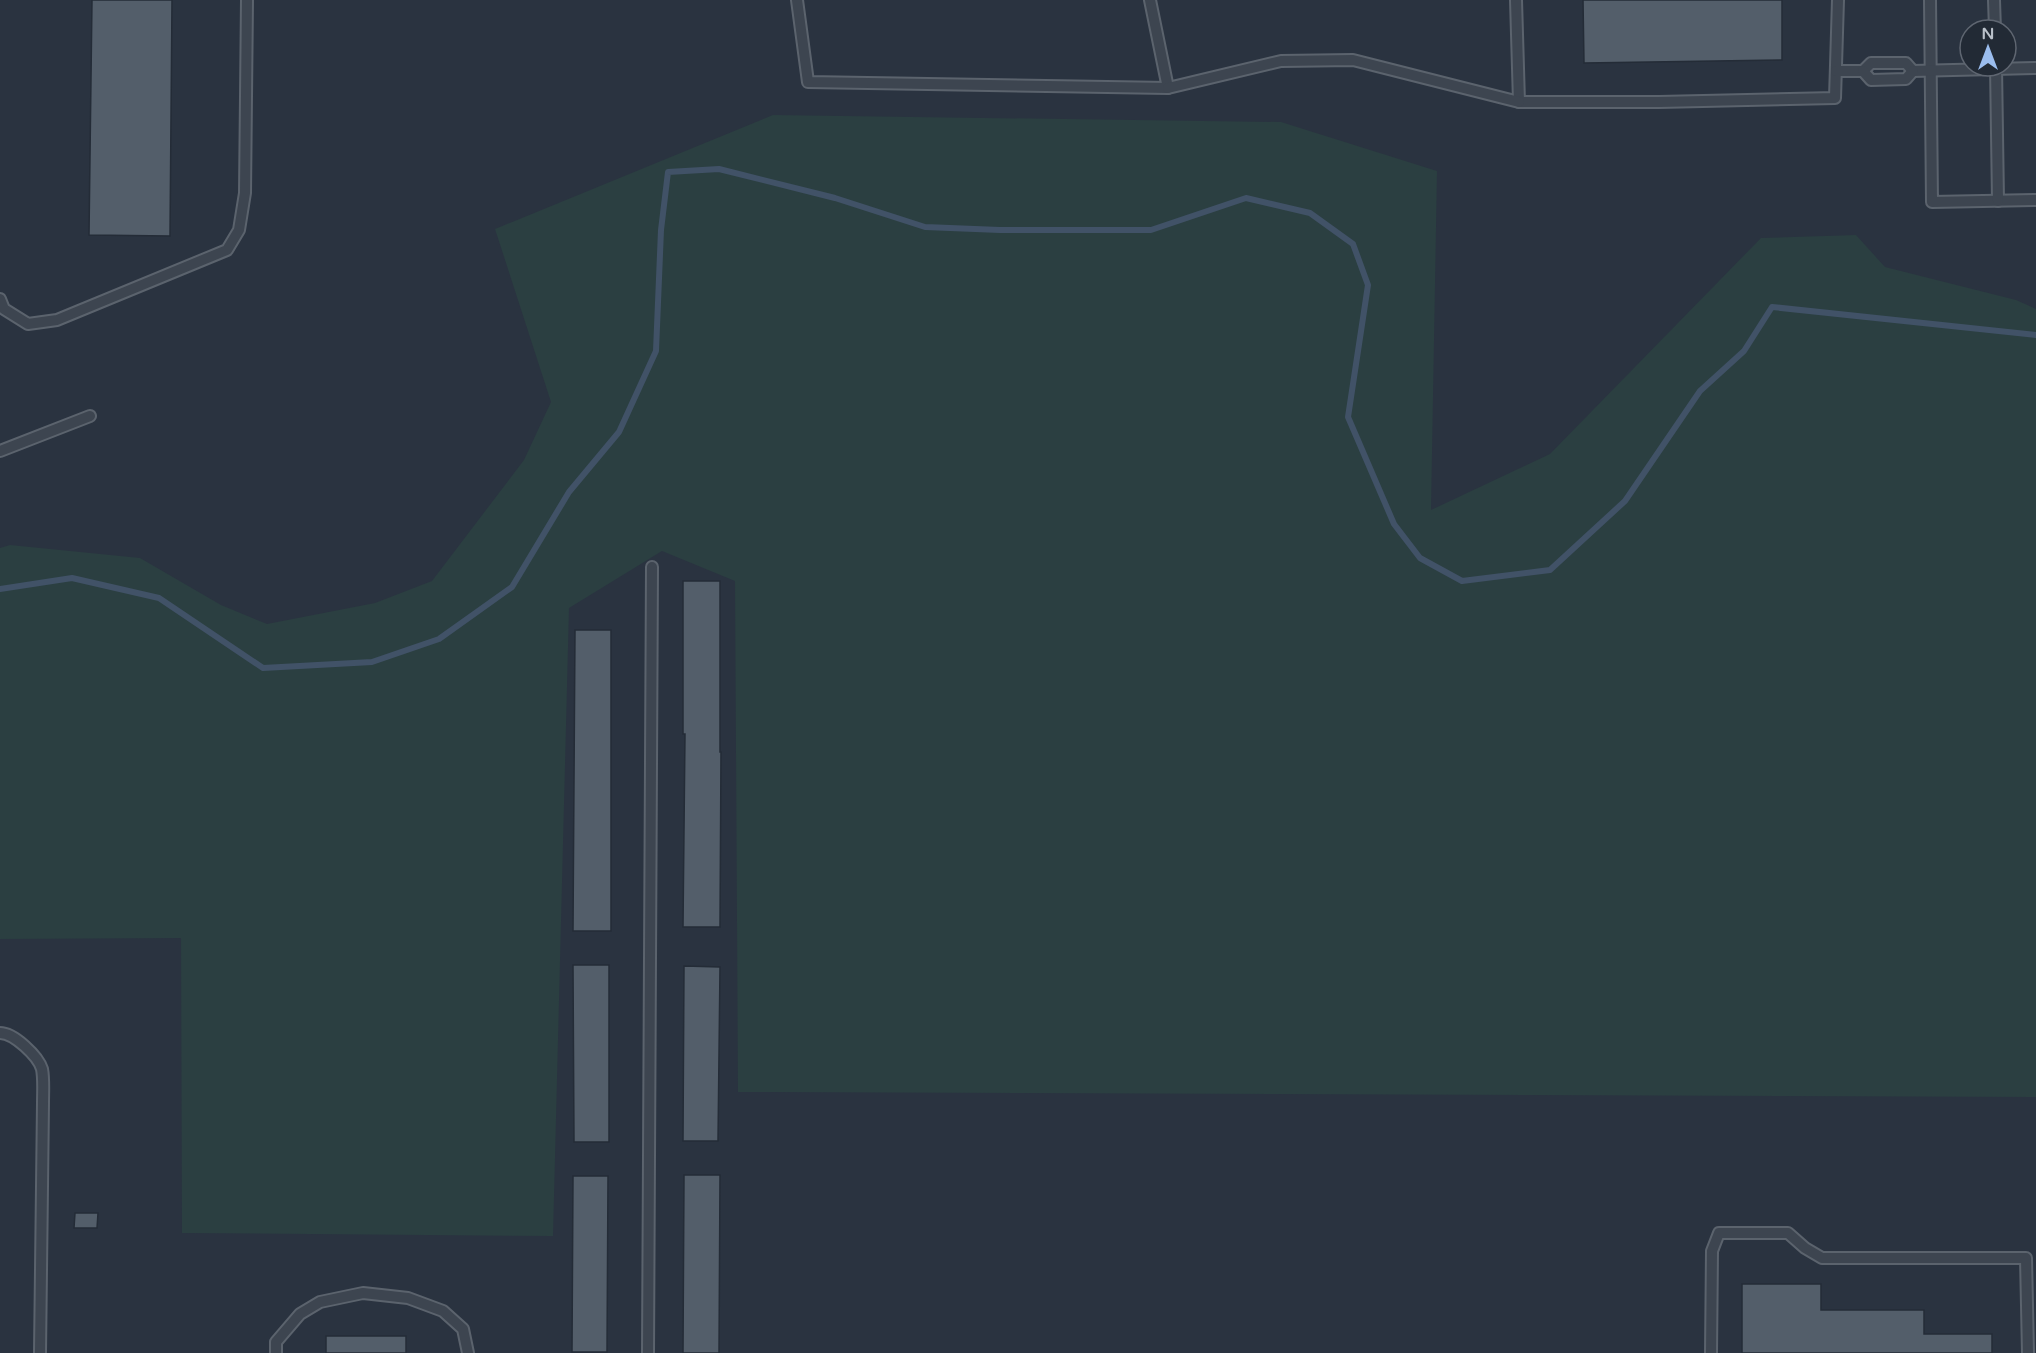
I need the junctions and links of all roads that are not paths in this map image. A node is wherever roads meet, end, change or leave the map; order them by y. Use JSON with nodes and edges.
{"nodes":[{"id":1,"x":247,"y":0,"type":"edge"},
{"id":2,"x":797,"y":0,"type":"edge"},
{"id":3,"x":1150,"y":0,"type":"edge"},
{"id":4,"x":1516,"y":0,"type":"edge"},
{"id":5,"x":1838,"y":0,"type":"edge"},
{"id":6,"x":1930,"y":0,"type":"edge"},
{"id":7,"x":1994,"y":0,"type":"edge"},
{"id":8,"x":1995,"y":18,"type":"edge"},
{"id":9,"x":2018,"y":68,"type":"edge"},
{"id":10,"x":2036,"y":68,"type":"edge"},
{"id":11,"x":1958,"y":69,"type":"edge"},
{"id":12,"x":1931,"y":70,"type":"junction"},
{"id":13,"x":1836,"y":71,"type":"junction"},
{"id":14,"x":1863,"y":71,"type":"junction"},
{"id":15,"x":1914,"y":71,"type":"junction"},
{"id":16,"x":1996,"y":78,"type":"edge"},
{"id":17,"x":1168,"y":88,"type":"junction"},
{"id":18,"x":1519,"y":102,"type":"junction"},
{"id":19,"x":2036,"y":200,"type":"edge"},
{"id":20,"x":1998,"y":201,"type":"junction"},
{"id":21,"x":0,"y":299,"type":"edge"},
{"id":22,"x":90,"y":416,"type":"dead end"},
{"id":23,"x":0,"y":451,"type":"edge"},
{"id":24,"x":652,"y":567,"type":"dead end"},
{"id":25,"x":0,"y":1033,"type":"edge"},
{"id":26,"x":40,"y":1353,"type":"edge"},
{"id":27,"x":276,"y":1353,"type":"edge"},
{"id":28,"x":468,"y":1353,"type":"edge"},
{"id":29,"x":648,"y":1353,"type":"edge"},
{"id":30,"x":1711,"y":1353,"type":"edge"},
{"id":31,"x":2028,"y":1353,"type":"edge"}],
"edges":[{"from":1,"to":21,"type":"lane"},
{"from":2,"to":17,"type":"lane"},
{"from":3,"to":17,"type":"lane"},
{"from":4,"to":18,"type":"lane"},
{"from":5,"to":13,"type":"lane"},
{"from":6,"to":12,"type":"lane"},
{"from":7,"to":8,"type":"lane"},
{"from":9,"to":10,"type":"lane"},
{"from":11,"to":12,"type":"lane"},
{"from":12,"to":15,"type":"lane"},
{"from":12,"to":20,"type":"lane"},
{"from":13,"to":14,"type":"lane"},
{"from":13,"to":18,"type":"lane"},
{"from":14,"to":15,"type":"lane"},
{"from":14,"to":15,"type":"lane"},
{"from":16,"to":20,"type":"lane"},
{"from":17,"to":18,"type":"lane"},
{"from":19,"to":20,"type":"lane"},
{"from":22,"to":23,"type":"lane"},
{"from":24,"to":29,"type":"lane"},
{"from":25,"to":26,"type":"lane"},
{"from":27,"to":28,"type":"lane"},
{"from":30,"to":31,"type":"lane"}]}
